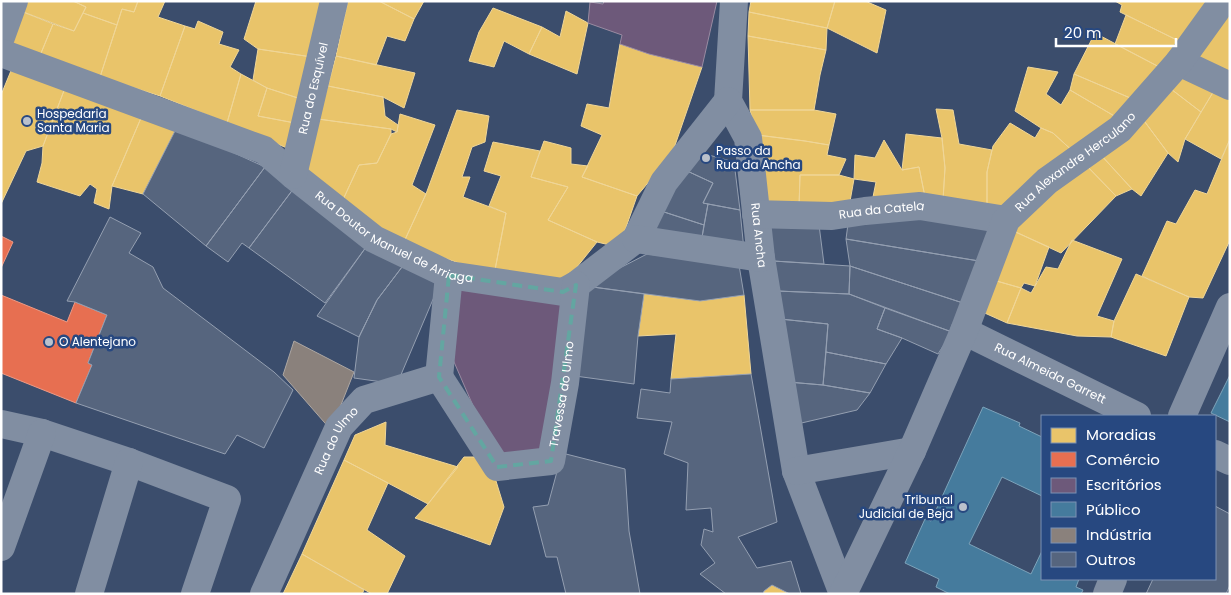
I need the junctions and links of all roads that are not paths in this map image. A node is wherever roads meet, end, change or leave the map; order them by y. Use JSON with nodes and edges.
{"nodes":[{"id":1,"x":14,"y":1,"type":"edge"},
{"id":2,"x":334,"y":1,"type":"edge"},
{"id":3,"x":734,"y":1,"type":"edge"},
{"id":4,"x":1223,"y":1,"type":"edge"},
{"id":5,"x":2,"y":50,"type":"edge"},
{"id":6,"x":1179,"y":62,"type":"junction"},
{"id":7,"x":1230,"y":86,"type":"edge"},
{"id":8,"x":728,"y":101,"type":"junction"},
{"id":9,"x":293,"y":175,"type":"junction"},
{"id":10,"x":756,"y":214,"type":"junction"},
{"id":11,"x":1006,"y":220,"type":"junction"},
{"id":12,"x":636,"y":239,"type":"junction"},
{"id":13,"x":761,"y":258,"type":"junction"},
{"id":14,"x":448,"y":275,"type":"junction"},
{"id":15,"x":576,"y":286,"type":"junction"},
{"id":16,"x":1230,"y":307,"type":"edge"},
{"id":17,"x":964,"y":331,"type":"junction"},
{"id":18,"x":439,"y":377,"type":"junction"},
{"id":19,"x":1135,"y":415,"type":"edge"},
{"id":20,"x":1182,"y":415,"type":"edge"},
{"id":21,"x":1,"y":424,"type":"edge"},
{"id":22,"x":42,"y":433,"type":"junction"},
{"id":23,"x":912,"y":451,"type":"junction"},
{"id":24,"x":1216,"y":454,"type":"edge"},
{"id":25,"x":1230,"y":461,"type":"edge"},
{"id":26,"x":129,"y":462,"type":"junction"},
{"id":27,"x":796,"y":471,"type":"junction"},
{"id":28,"x":1,"y":547,"type":"edge"},
{"id":29,"x":1113,"y":580,"type":"edge"},
{"id":30,"x":89,"y":594,"type":"edge"},
{"id":31,"x":195,"y":594,"type":"edge"},
{"id":32,"x":264,"y":594,"type":"edge"},
{"id":33,"x":843,"y":594,"type":"edge"},
{"id":34,"x":1106,"y":594,"type":"edge"}],
"edges":[{"from":1,"to":5,"type":"street"},
{"from":2,"to":9,"type":"street","name":"Rua do Esquível"},
{"from":3,"to":8,"type":"street"},
{"from":4,"to":6,"type":"street","name":"Rua Alexandre Herculano"},
{"from":5,"to":9,"type":"street","name":"Rua Doutor Manuel de Arriaga"},
{"from":6,"to":7,"type":"street"},
{"from":6,"to":11,"type":"street","name":"Rua Alexandre Herculano"},
{"from":8,"to":10,"type":"street","name":"Rua Ancha"},
{"from":8,"to":12,"type":"street","name":"Rua Doutor Manuel de Arriaga"},
{"from":9,"to":14,"type":"street","name":"Rua Doutor Manuel de Arriaga"},
{"from":10,"to":11,"type":"street","name":"Rua da Catela"},
{"from":10,"to":13,"type":"street","name":"Rua Ancha"},
{"from":11,"to":17,"type":"street","name":"Rua Alexandre Herculano"},
{"from":12,"to":13,"type":"street"},
{"from":12,"to":15,"type":"street","name":"Rua Doutor Manuel de Arriaga"},
{"from":13,"to":27,"type":"street","name":"Rua Ancha"},
{"from":14,"to":15,"type":"street","name":"Rua Doutor Manuel de Arriaga"},
{"from":14,"to":18,"type":"street"},
{"from":15,"to":18,"type":"street","name":"Travessa do Ulmo"},
{"from":16,"to":20,"type":"street"},
{"from":17,"to":19,"type":"street","name":"Rua Almeida Garrett"},
{"from":17,"to":23,"type":"street","name":"Rua Alexandre Herculano"},
{"from":18,"to":32,"type":"street","name":"Rua do Ulmo"},
{"from":21,"to":22,"type":"street"},
{"from":22,"to":26,"type":"street"},
{"from":22,"to":28,"type":"street"},
{"from":23,"to":27,"type":"street"},
{"from":23,"to":33,"type":"street","name":"Rua Alexandre Herculano"},
{"from":24,"to":25,"type":"street"},
{"from":26,"to":30,"type":"street"},
{"from":26,"to":31,"type":"street"},
{"from":27,"to":33,"type":"street","name":"Rua Alexandre Herculano"},
{"from":29,"to":34,"type":"street"}]}
